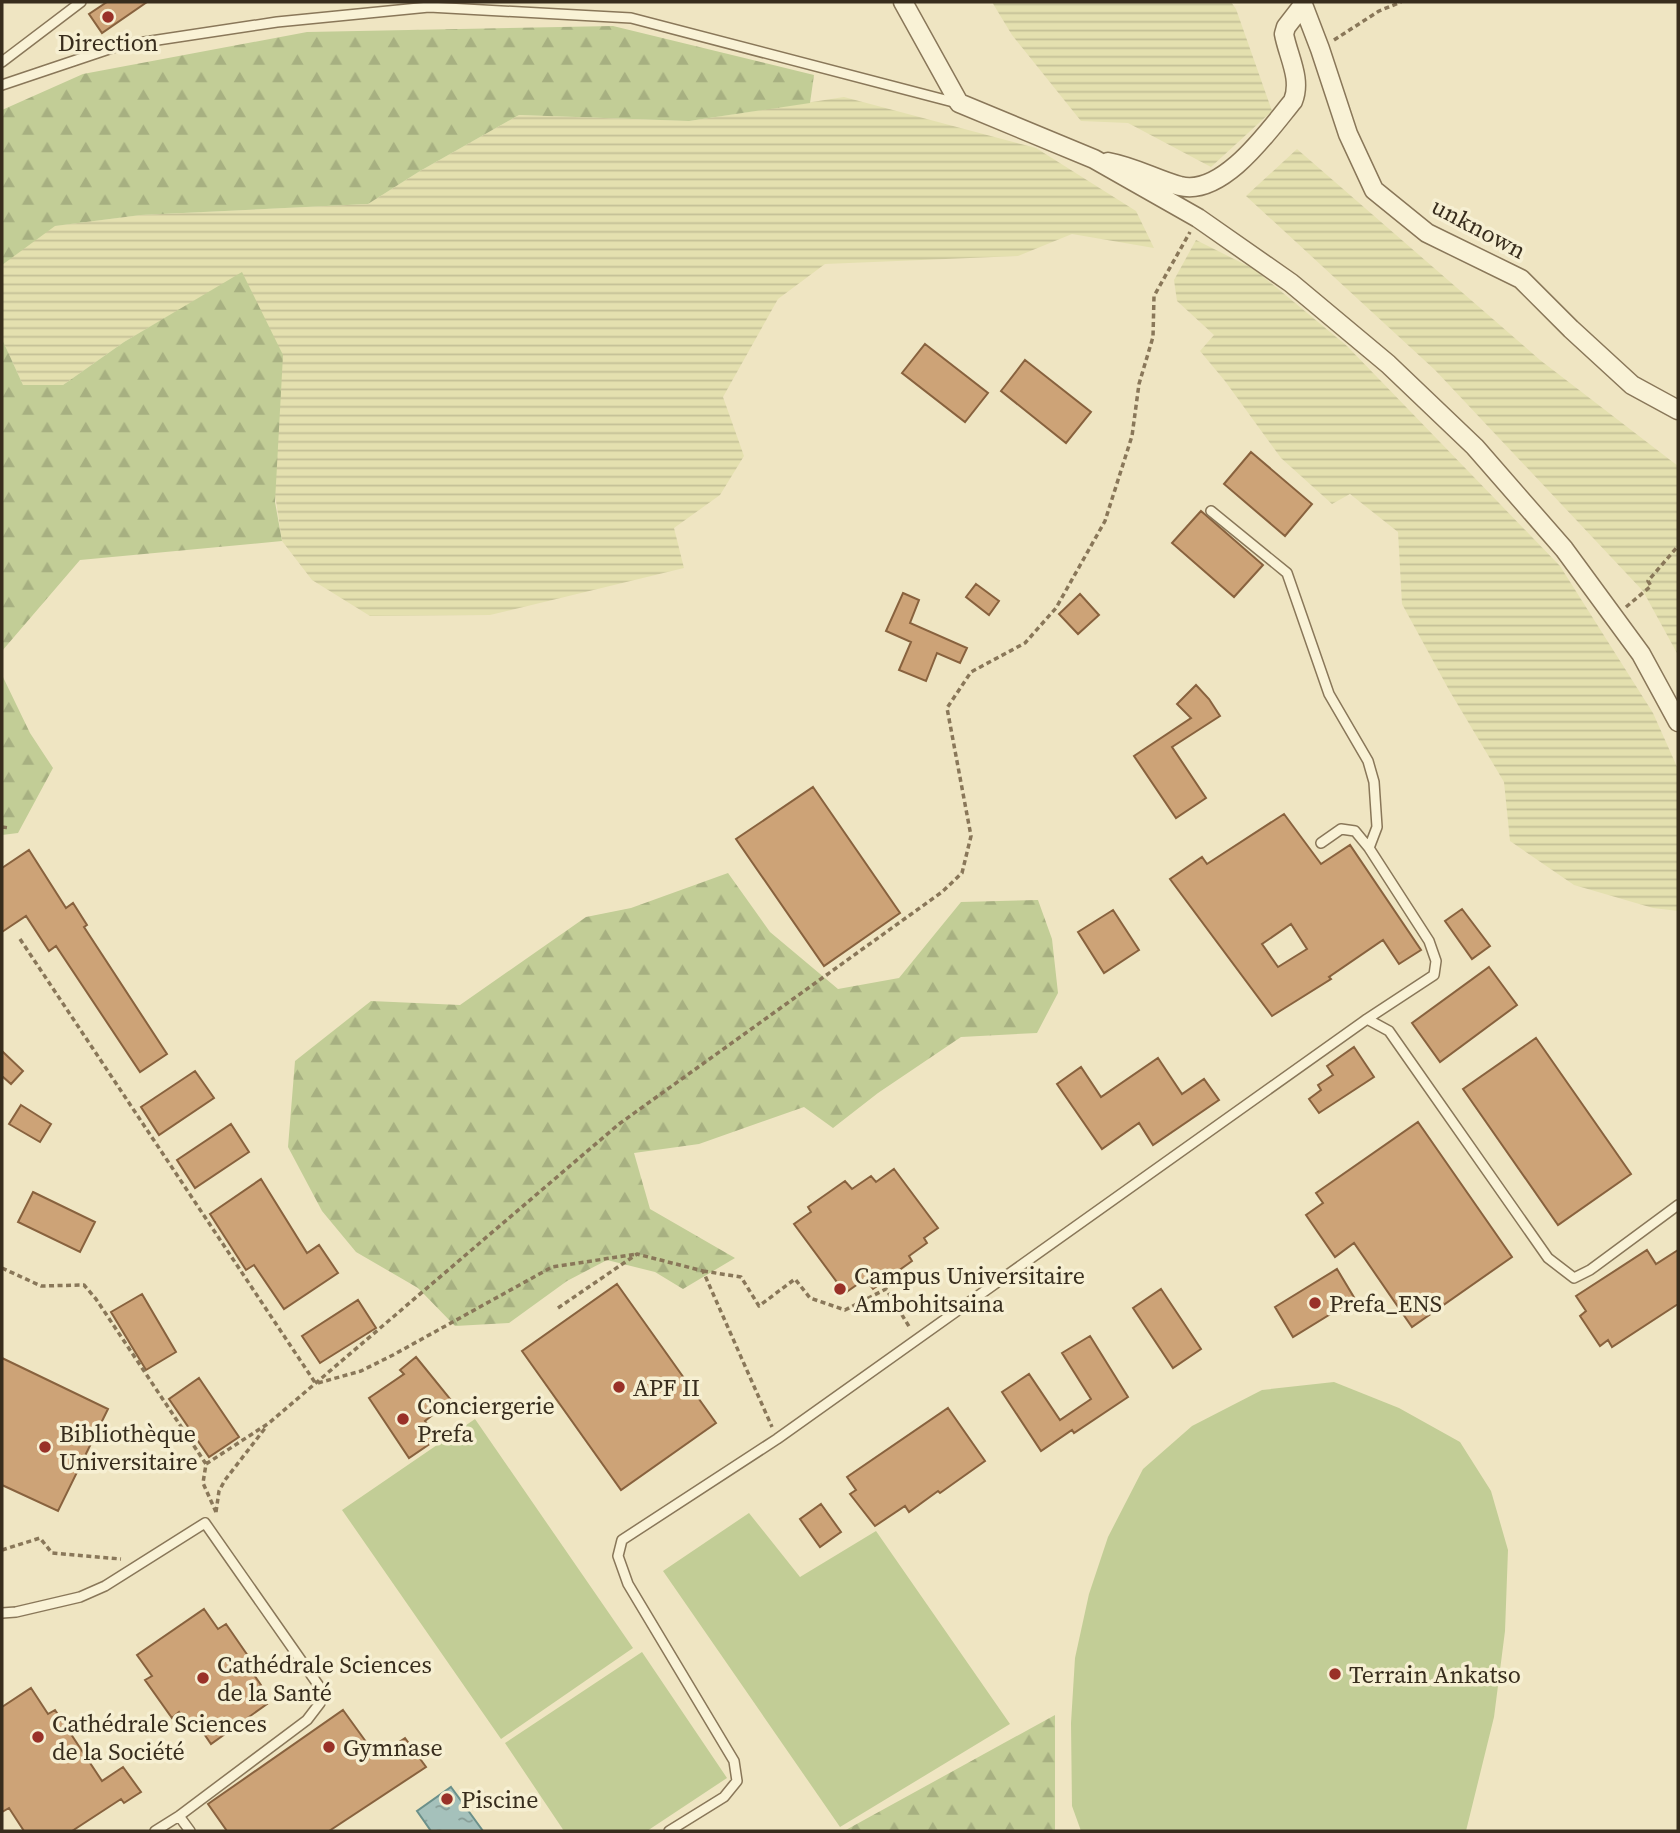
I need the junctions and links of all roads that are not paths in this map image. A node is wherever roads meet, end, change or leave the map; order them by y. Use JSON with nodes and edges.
{"nodes":[{"id":1,"x":81,"y":2,"type":"edge"},
{"id":2,"x":903,"y":2,"type":"edge"},
{"id":3,"x":1302,"y":3,"type":"edge"},
{"id":4,"x":2,"y":62,"type":"edge"},
{"id":5,"x":2,"y":85,"type":"edge"},
{"id":6,"x":959,"y":103,"type":"junction"},
{"id":7,"x":1094,"y":159,"type":"junction"},
{"id":8,"x":1678,"y":410,"type":"edge"},
{"id":9,"x":1211,"y":510,"type":"dead end"},
{"id":10,"x":1678,"y":722,"type":"edge"},
{"id":11,"x":1321,"y":843,"type":"dead end"},
{"id":12,"x":1369,"y":848,"type":"junction"},
{"id":13,"x":1367,"y":1020,"type":"junction"},
{"id":14,"x":1678,"y":1205,"type":"edge"},
{"id":15,"x":2,"y":1613,"type":"edge"},
{"id":16,"x":180,"y":1816,"type":"junction"},
{"id":17,"x":155,"y":1831,"type":"edge"},
{"id":18,"x":190,"y":1831,"type":"edge"},
{"id":19,"x":668,"y":1831,"type":"edge"}],
"edges":[{"from":1,"to":4,"type":"lane"},
{"from":2,"to":6,"type":"street"},
{"from":3,"to":7,"type":"street"},
{"from":3,"to":8,"type":"street","name":"unknown"},
{"from":5,"to":6,"type":"lane"},
{"from":6,"to":7,"type":"street"},
{"from":7,"to":10,"type":"street"},
{"from":9,"to":12,"type":"lane"},
{"from":11,"to":12,"type":"lane"},
{"from":12,"to":13,"type":"lane"},
{"from":13,"to":14,"type":"lane"},
{"from":13,"to":19,"type":"lane"},
{"from":15,"to":16,"type":"lane"},
{"from":16,"to":17,"type":"lane"},
{"from":16,"to":18,"type":"lane"}]}
